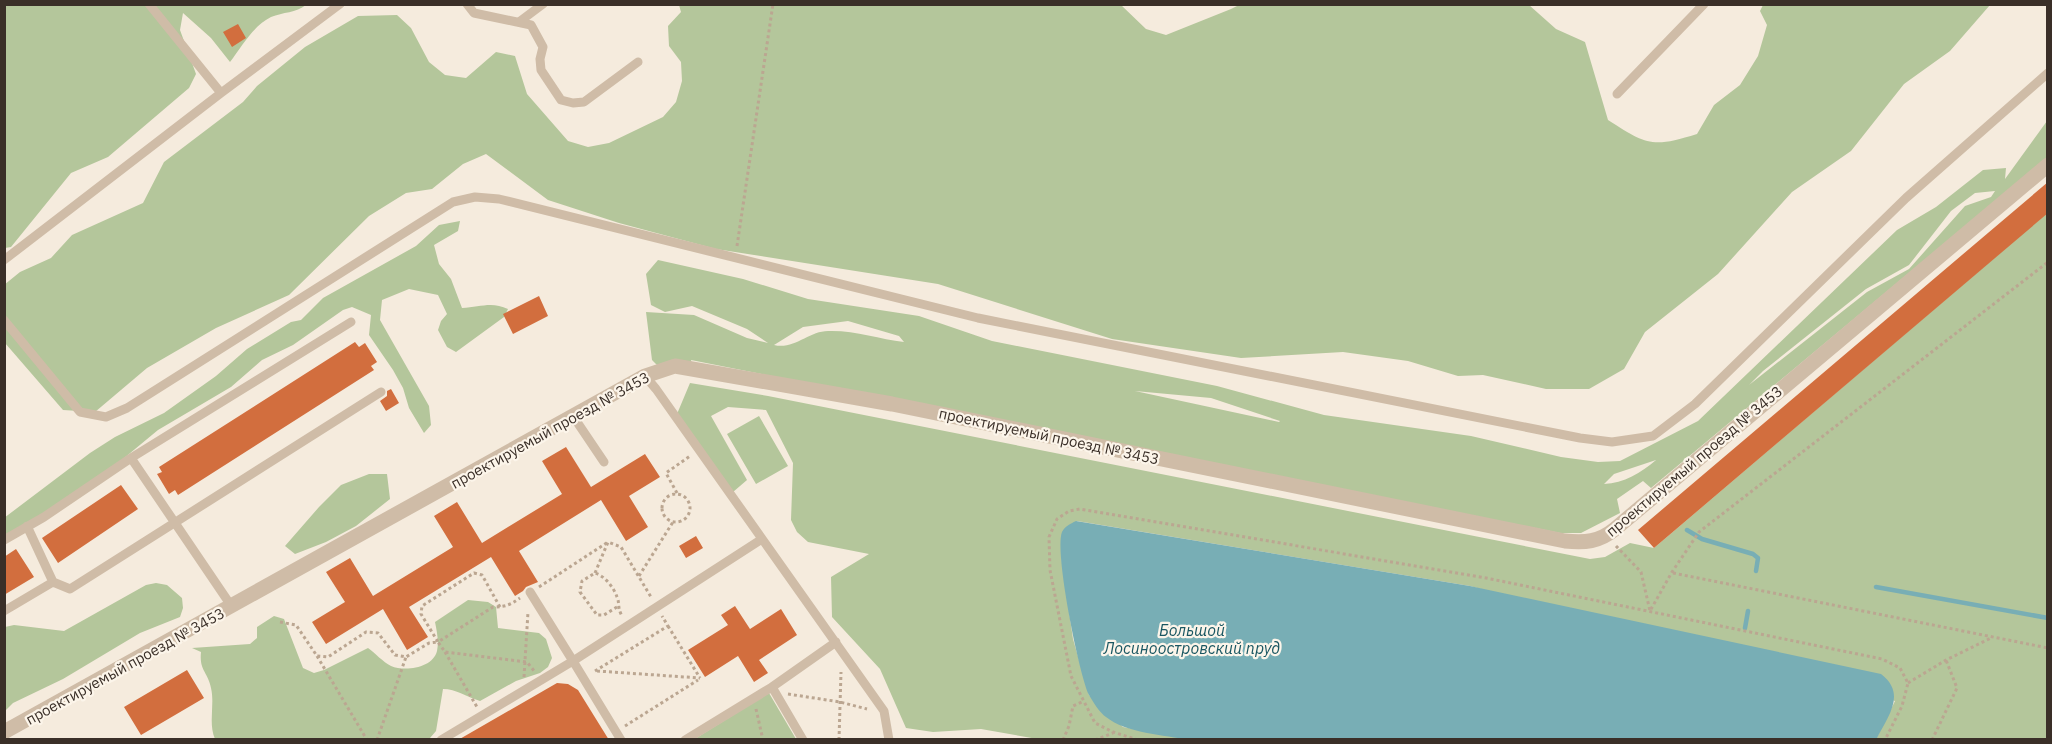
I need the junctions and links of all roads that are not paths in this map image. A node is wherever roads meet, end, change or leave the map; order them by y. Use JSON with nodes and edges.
{"nodes":[{"id":1,"x":149,"y":4,"type":"edge"},
{"id":2,"x":340,"y":4,"type":"edge"},
{"id":3,"x":467,"y":4,"type":"edge"},
{"id":4,"x":543,"y":4,"type":"edge"},
{"id":5,"x":1704,"y":4,"type":"edge"},
{"id":6,"x":519,"y":22,"type":"junction"},
{"id":7,"x":638,"y":62,"type":"dead end"},
{"id":8,"x":2048,"y":73,"type":"edge"},
{"id":9,"x":221,"y":93,"type":"junction"},
{"id":10,"x":1617,"y":93,"type":"dead end"},
{"id":11,"x":2048,"y":165,"type":"edge"},
{"id":12,"x":4,"y":260,"type":"edge"},
{"id":13,"x":4,"y":320,"type":"edge"},
{"id":14,"x":351,"y":322,"type":"dead end"},
{"id":15,"x":645,"y":376,"type":"junction"},
{"id":16,"x":381,"y":392,"type":"dead end"},
{"id":17,"x":573,"y":416,"type":"junction"},
{"id":18,"x":131,"y":458,"type":"junction"},
{"id":19,"x":604,"y":462,"type":"dead end"},
{"id":20,"x":174,"y":522,"type":"junction"},
{"id":21,"x":27,"y":526,"type":"junction"},
{"id":22,"x":762,"y":539,"type":"junction"},
{"id":23,"x":4,"y":540,"type":"edge"},
{"id":24,"x":53,"y":582,"type":"junction"},
{"id":25,"x":530,"y":592,"type":"road end"},
{"id":26,"x":231,"y":607,"type":"junction"},
{"id":27,"x":4,"y":611,"type":"edge"},
{"id":28,"x":836,"y":642,"type":"junction"},
{"id":29,"x":573,"y":661,"type":"junction"},
{"id":30,"x":773,"y":689,"type":"junction"},
{"id":31,"x":4,"y":732,"type":"edge"},
{"id":32,"x":619,"y":736,"type":"edge"},
{"id":33,"x":441,"y":740,"type":"edge"},
{"id":34,"x":685,"y":740,"type":"edge"},
{"id":35,"x":803,"y":740,"type":"edge"},
{"id":36,"x":890,"y":740,"type":"edge"}],
"edges":[{"from":1,"to":9,"type":"lane"},
{"from":2,"to":9,"type":"lane"},
{"from":3,"to":6,"type":"lane"},
{"from":4,"to":6,"type":"lane"},
{"from":5,"to":10,"type":"lane"},
{"from":6,"to":7,"type":"lane"},
{"from":8,"to":13,"type":"lane"},
{"from":9,"to":12,"type":"lane"},
{"from":11,"to":15,"type":"street","name":"проектируемый проезд № 3453"},
{"from":14,"to":18,"type":"lane"},
{"from":15,"to":17,"type":"street","name":"проектируемый проезд № 3453"},
{"from":15,"to":22,"type":"lane"},
{"from":16,"to":20,"type":"lane"},
{"from":17,"to":19,"type":"lane"},
{"from":17,"to":26,"type":"street","name":"проектируемый проезд № 3453"},
{"from":18,"to":20,"type":"lane"},
{"from":18,"to":21,"type":"lane"},
{"from":20,"to":24,"type":"lane"},
{"from":20,"to":26,"type":"lane"},
{"from":21,"to":23,"type":"lane"},
{"from":21,"to":24,"type":"lane"},
{"from":22,"to":28,"type":"lane"},
{"from":22,"to":29,"type":"lane"},
{"from":24,"to":27,"type":"lane"},
{"from":25,"to":29,"type":"lane"},
{"from":26,"to":31,"type":"street","name":"проектируемый проезд № 3453"},
{"from":28,"to":30,"type":"lane"},
{"from":28,"to":36,"type":"lane"},
{"from":29,"to":32,"type":"lane"},
{"from":29,"to":33,"type":"lane"},
{"from":30,"to":34,"type":"lane"},
{"from":30,"to":35,"type":"lane"}]}
